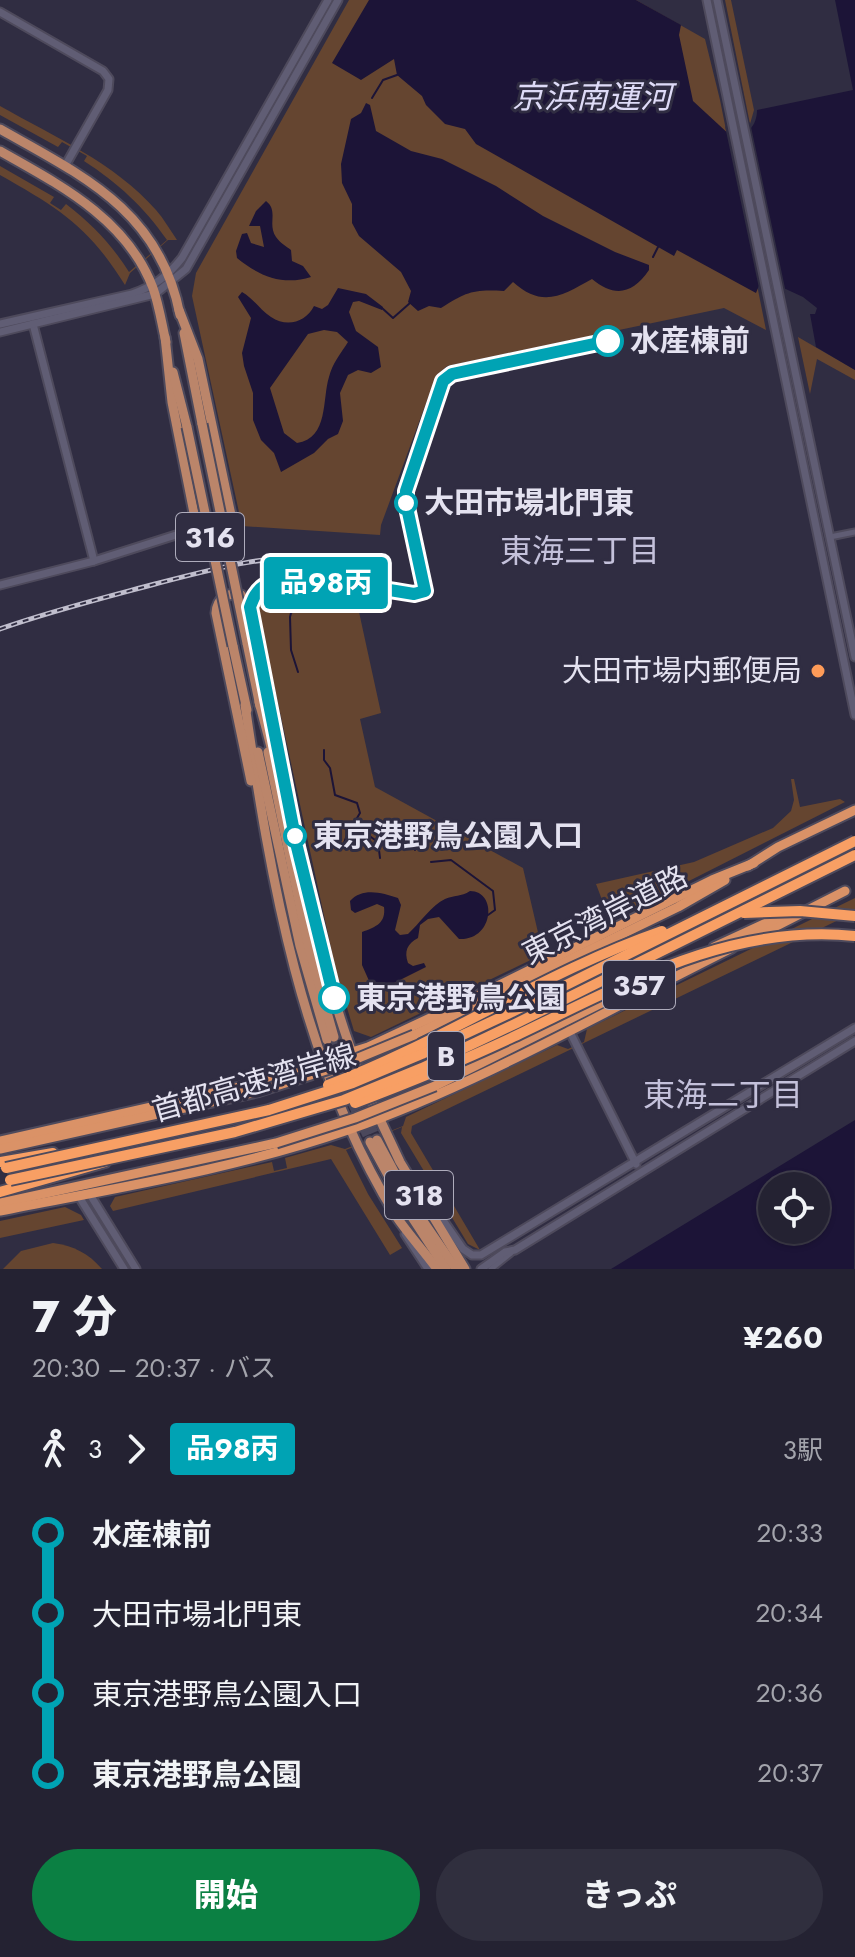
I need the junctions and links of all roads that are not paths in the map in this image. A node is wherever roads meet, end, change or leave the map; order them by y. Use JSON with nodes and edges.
{"nodes":[{"id":1,"x":328,"y":0,"type":"edge"},
{"id":2,"x":338,"y":0,"type":"edge"},
{"id":3,"x":707,"y":0,"type":"edge"},
{"id":4,"x":717,"y":0,"type":"edge"},
{"id":5,"x":0,"y":12,"type":"edge"},
{"id":6,"x":0,"y":129,"type":"edge"},
{"id":7,"x":0,"y":151,"type":"edge"},
{"id":8,"x":65,"y":166,"type":"junction"},
{"id":9,"x":170,"y":278,"type":"junction"},
{"id":10,"x":154,"y":290,"type":"junction"},
{"id":11,"x":179,"y":310,"type":"junction"},
{"id":12,"x":0,"y":324,"type":"edge"},
{"id":13,"x":33,"y":324,"type":"junction"},
{"id":14,"x":0,"y":332,"type":"edge"},
{"id":15,"x":165,"y":337,"type":"junction"},
{"id":16,"x":198,"y":528,"type":"junction"},
{"id":17,"x":855,"y":532,"type":"edge"},
{"id":18,"x":830,"y":537,"type":"junction"},
{"id":19,"x":94,"y":561,"type":"junction"},
{"id":20,"x":0,"y":585,"type":"edge"},
{"id":21,"x":850,"y":616,"type":"edge"},
{"id":22,"x":855,"y":657,"type":"edge"},
{"id":23,"x":259,"y":702,"type":"junction"},
{"id":24,"x":245,"y":705,"type":"junction"},
{"id":25,"x":855,"y":715,"type":"edge"},
{"id":26,"x":855,"y":810,"type":"edge"},
{"id":27,"x":855,"y":841,"type":"edge"},
{"id":28,"x":297,"y":847,"type":"junction"},
{"id":29,"x":855,"y":855,"type":"edge"},
{"id":30,"x":270,"y":857,"type":"junction"},
{"id":31,"x":754,"y":863,"type":"junction"},
{"id":32,"x":850,"y":888,"type":"edge"},
{"id":33,"x":855,"y":916,"type":"edge"},
{"id":34,"x":855,"y":936,"type":"edge"},
{"id":35,"x":855,"y":1028,"type":"edge"},
{"id":36,"x":569,"y":1030,"type":"junction"},
{"id":37,"x":855,"y":1041,"type":"edge"},
{"id":38,"x":352,"y":1052,"type":"junction"},
{"id":39,"x":322,"y":1062,"type":"junction"},
{"id":40,"x":379,"y":1118,"type":"junction"},
{"id":41,"x":232,"y":1119,"type":"junction"},
{"id":42,"x":350,"y":1129,"type":"junction"},
{"id":43,"x":235,"y":1132,"type":"junction"},
{"id":44,"x":0,"y":1141,"type":"edge"},
{"id":45,"x":0,"y":1149,"type":"edge"},
{"id":46,"x":400,"y":1162,"type":"junction"},
{"id":47,"x":635,"y":1163,"type":"junction"},
{"id":48,"x":3,"y":1165,"type":"edge"},
{"id":49,"x":640,"y":1173,"type":"junction"},
{"id":50,"x":5,"y":1186,"type":"edge"},
{"id":51,"x":89,"y":1193,"type":"junction"},
{"id":52,"x":78,"y":1195,"type":"junction"},
{"id":53,"x":0,"y":1203,"type":"edge"},
{"id":54,"x":0,"y":1211,"type":"edge"},
{"id":55,"x":398,"y":1218,"type":"junction"},
{"id":56,"x":515,"y":1250,"type":"junction"},
{"id":57,"x":124,"y":1269,"type":"edge"},
{"id":58,"x":136,"y":1269,"type":"edge"},
{"id":59,"x":428,"y":1269,"type":"edge"},
{"id":60,"x":437,"y":1269,"type":"edge"},
{"id":61,"x":446,"y":1269,"type":"edge"},
{"id":62,"x":456,"y":1269,"type":"edge"},
{"id":63,"x":465,"y":1269,"type":"edge"},
{"id":64,"x":481,"y":1269,"type":"edge"},
{"id":65,"x":491,"y":1269,"type":"edge"}],
"edges":[{"from":1,"to":9,"type":"street"},
{"from":2,"to":9,"type":"street"},
{"from":3,"to":25,"type":"street"},
{"from":4,"to":18,"type":"street"},
{"from":5,"to":8,"type":"street"},
{"from":6,"to":8,"type":"main road","number":"316"},
{"from":7,"to":10,"type":"main road","number":"316"},
{"from":8,"to":9,"type":"main road","number":"316"},
{"from":9,"to":10,"type":"street"},
{"from":9,"to":11,"type":"main road","number":"316"},
{"from":10,"to":12,"type":"street"},
{"from":10,"to":13,"type":"street"},
{"from":10,"to":15,"type":"main road","number":"316"},
{"from":11,"to":16,"type":"main road"},
{"from":11,"to":23,"type":"main road","number":"316","bridge":true},
{"from":13,"to":14,"type":"street"},
{"from":13,"to":19,"type":"street"},
{"from":15,"to":16,"type":"main road"},
{"from":15,"to":24,"type":"main road","number":"316","bridge":true},
{"from":16,"to":19,"type":"street"},
{"from":17,"to":18,"type":"street"},
{"from":18,"to":21,"type":"street"},
{"from":19,"to":20,"type":"street"},
{"from":21,"to":22,"type":"street"},
{"from":23,"to":24,"type":"main road","number":"316"},
{"from":23,"to":28,"type":"main road","number":"316"},
{"from":24,"to":30,"type":"main road","number":"316"},
{"from":26,"to":31,"type":"highway","name":"東京湾岸道路","number":"357"},
{"from":27,"to":41,"type":"highway","name":"首都高速湾岸線","number":"B","bridge":true},
{"from":28,"to":30,"type":"main road"},
{"from":28,"to":38,"type":"main road","number":"316"},
{"from":29,"to":43,"type":"highway","name":"首都高速湾岸線","number":"B","bridge":true},
{"from":30,"to":39,"type":"main road","number":"316"},
{"from":31,"to":38,"type":"highway","number":"357"},
{"from":31,"to":45,"type":"highway","name":"東京湾岸道路","number":"357","bridge":true},
{"from":32,"to":36,"type":"highway","number":"357"},
{"from":32,"to":53,"type":"highway","number":"357","bridge":true},
{"from":33,"to":41,"type":"highway","number":"B","bridge":true},
{"from":34,"to":43,"type":"highway","number":"B","bridge":true},
{"from":35,"to":47,"type":"street"},
{"from":36,"to":40,"type":"highway","number":"357"},
{"from":36,"to":47,"type":"street"},
{"from":37,"to":49,"type":"street"},
{"from":38,"to":39,"type":"highway","number":"357"},
{"from":38,"to":40,"type":"main road","number":"318"},
{"from":39,"to":42,"type":"main road","number":"316"},
{"from":39,"to":44,"type":"highway","number":"357"},
{"from":40,"to":42,"type":"highway","number":"357"},
{"from":40,"to":46,"type":"main road","number":"318"},
{"from":41,"to":48,"type":"highway","name":"首都高速湾岸線","number":"B","bridge":true},
{"from":42,"to":51,"type":"highway","number":"357"},
{"from":42,"to":55,"type":"main road","number":"318"},
{"from":43,"to":50,"type":"highway","name":"首都高速湾岸線","number":"B","bridge":true},
{"from":46,"to":47,"type":"street"},
{"from":46,"to":63,"type":"main road","number":"318"},
{"from":47,"to":49,"type":"street"},
{"from":49,"to":56,"type":"street"},
{"from":51,"to":52,"type":"highway","number":"357"},
{"from":51,"to":58,"type":"street"},
{"from":52,"to":54,"type":"highway","number":"357"},
{"from":52,"to":57,"type":"street"},
{"from":55,"to":59,"type":"street"},
{"from":55,"to":60,"type":"main road","number":"318"},
{"from":56,"to":64,"type":"street"},
{"from":56,"to":65,"type":"street"},
{"from":61,"to":62,"type":"main road","number":"318"}]}
